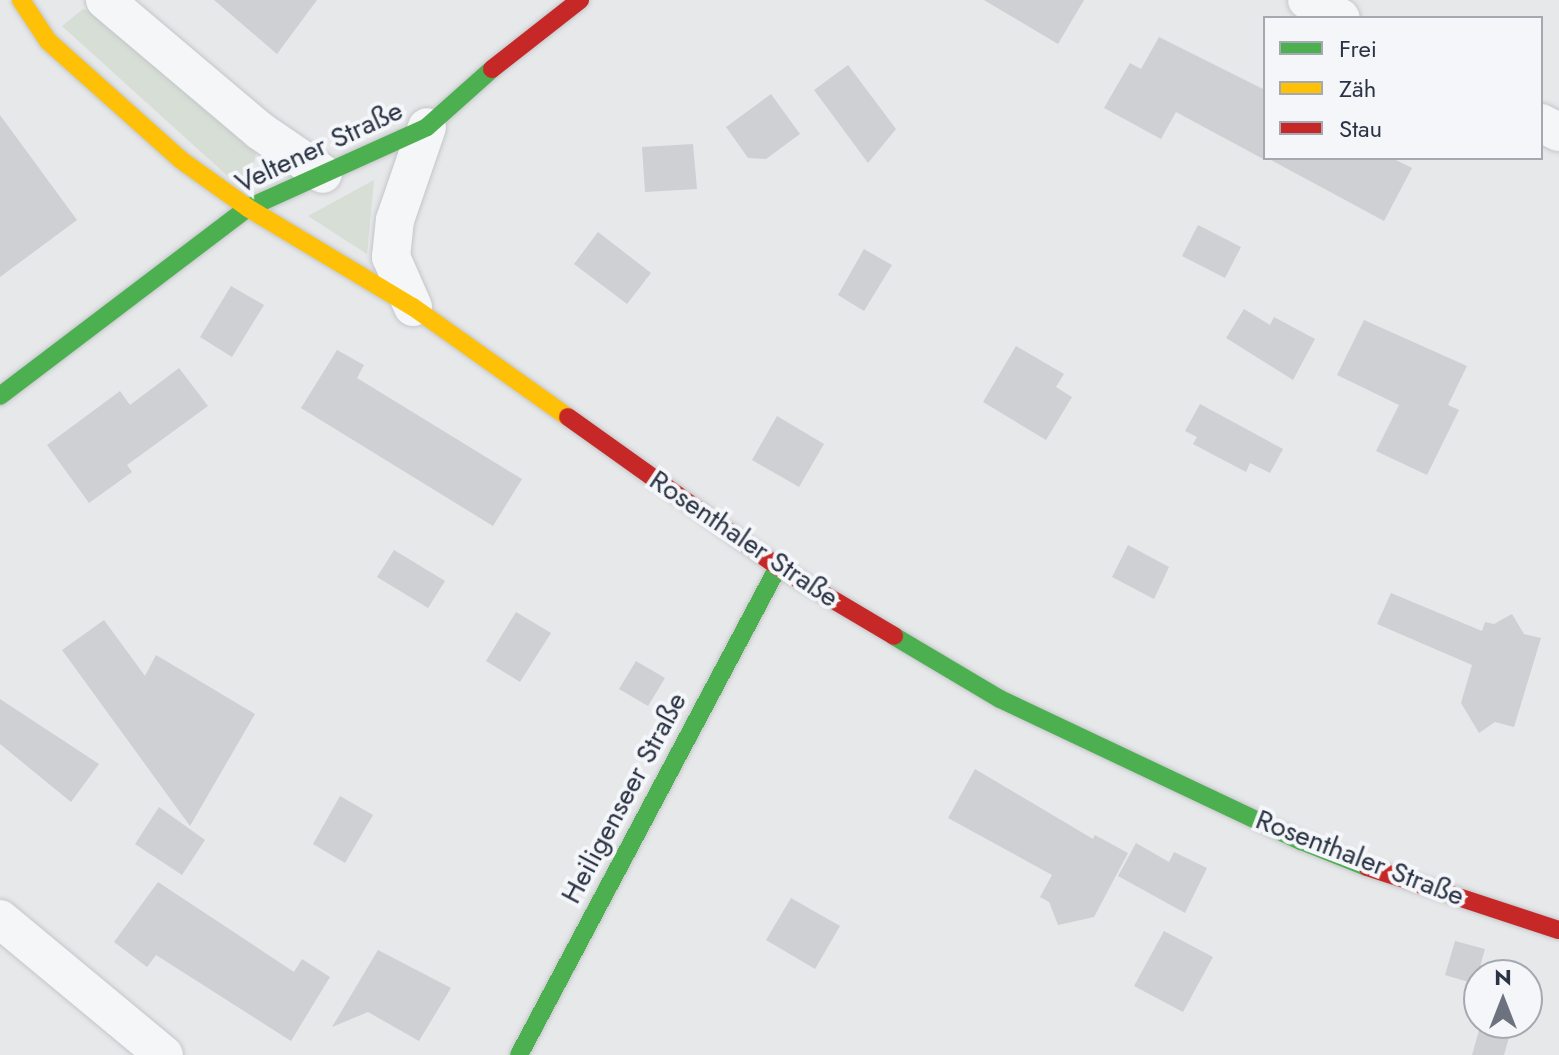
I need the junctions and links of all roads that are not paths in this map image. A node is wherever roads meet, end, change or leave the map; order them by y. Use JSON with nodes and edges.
{"nodes":[{"id":1,"x":21,"y":0,"type":"edge"},
{"id":2,"x":105,"y":0,"type":"edge"},
{"id":3,"x":580,"y":0,"type":"edge"},
{"id":4,"x":1307,"y":0,"type":"edge"},
{"id":5,"x":1337,"y":16,"type":"edge"},
{"id":6,"x":427,"y":127,"type":"junction"},
{"id":7,"x":323,"y":174,"type":"junction"},
{"id":8,"x":248,"y":208,"type":"junction"},
{"id":9,"x":413,"y":307,"type":"junction"},
{"id":10,"x":0,"y":396,"type":"edge"},
{"id":11,"x":778,"y":567,"type":"junction"},
{"id":12,"x":0,"y":919,"type":"edge"},
{"id":13,"x":1559,"y":930,"type":"edge"},
{"id":14,"x":164,"y":1055,"type":"edge"},
{"id":15,"x":519,"y":1055,"type":"edge"}],
"edges":[{"from":1,"to":8,"type":"street","name":"Rosenthaler Straße"},
{"from":2,"to":7,"type":"street"},
{"from":3,"to":6,"type":"street","name":"Veltener Straße"},
{"from":4,"to":5,"type":"street"},
{"from":6,"to":7,"type":"street","name":"Veltener Straße"},
{"from":6,"to":9,"type":"street"},
{"from":7,"to":8,"type":"street","name":"Veltener Straße"},
{"from":8,"to":9,"type":"street","name":"Rosenthaler Straße"},
{"from":8,"to":10,"type":"street","name":"Veltener Straße"},
{"from":9,"to":11,"type":"street","name":"Rosenthaler Straße"},
{"from":11,"to":13,"type":"street","name":"Rosenthaler Straße"},
{"from":11,"to":15,"type":"street","name":"Heiligenseer Straße"},
{"from":12,"to":14,"type":"street"}]}
